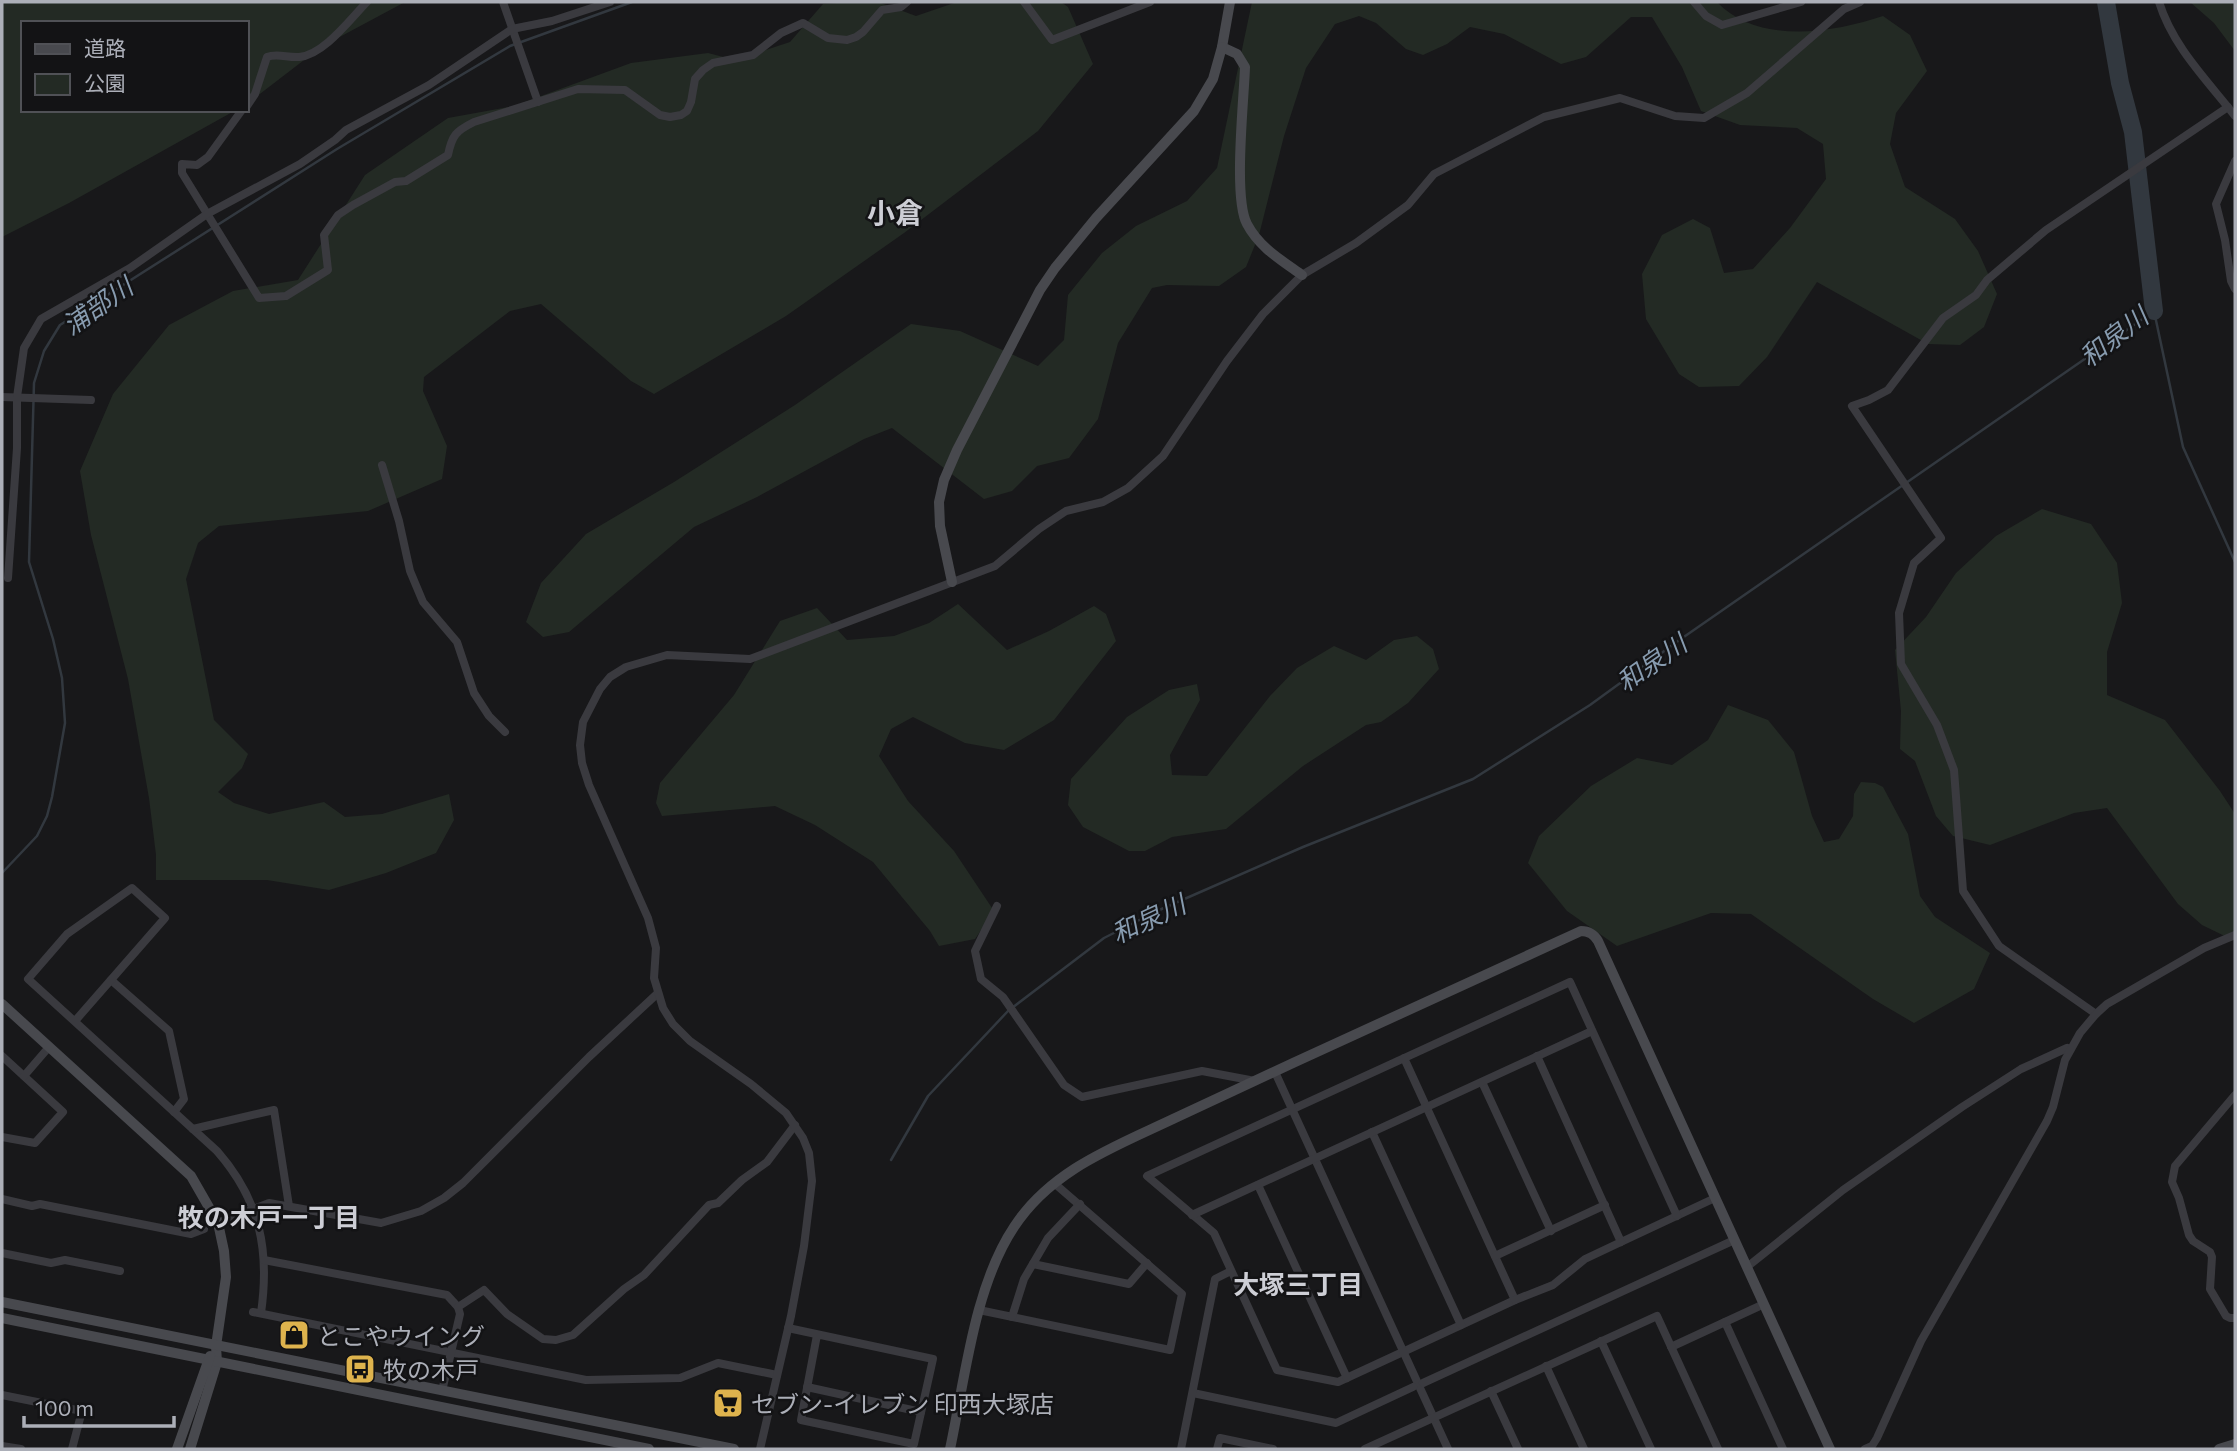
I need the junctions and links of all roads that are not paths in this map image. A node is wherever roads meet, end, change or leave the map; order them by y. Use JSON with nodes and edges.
{"nodes":[{"id":1,"x":367,"y":2,"type":"edge"},
{"id":2,"x":503,"y":2,"type":"edge"},
{"id":3,"x":610,"y":2,"type":"edge"},
{"id":4,"x":906,"y":2,"type":"edge"},
{"id":5,"x":1024,"y":2,"type":"edge"},
{"id":6,"x":1150,"y":2,"type":"edge"},
{"id":7,"x":1230,"y":2,"type":"edge"},
{"id":8,"x":1694,"y":2,"type":"edge"},
{"id":9,"x":1801,"y":2,"type":"edge"},
{"id":10,"x":1860,"y":2,"type":"edge"},
{"id":11,"x":2160,"y":2,"type":"edge"},
{"id":12,"x":881,"y":6,"type":"edge"},
{"id":13,"x":512,"y":29,"type":"junction"},
{"id":14,"x":1222,"y":47,"type":"junction"},
{"id":15,"x":538,"y":102,"type":"junction"},
{"id":16,"x":248,"y":104,"type":"edge"},
{"id":17,"x":2228,"y":107,"type":"junction"},
{"id":18,"x":241,"y":112,"type":"edge"},
{"id":19,"x":2235,"y":116,"type":"edge"},
{"id":20,"x":2235,"y":161,"type":"edge"},
{"id":21,"x":207,"y":214,"type":"junction"},
{"id":22,"x":1302,"y":275,"type":"junction"},
{"id":23,"x":2235,"y":289,"type":"edge"},
{"id":24,"x":2,"y":397,"type":"edge"},
{"id":25,"x":17,"y":397,"type":"junction"},
{"id":26,"x":91,"y":400,"type":"dead end"},
{"id":27,"x":382,"y":466,"type":"dead end"},
{"id":28,"x":8,"y":578,"type":"dead end"},
{"id":29,"x":952,"y":582,"type":"junction"},
{"id":30,"x":505,"y":732,"type":"dead end"},
{"id":31,"x":997,"y":906,"type":"dead end"},
{"id":32,"x":2235,"y":934,"type":"edge"},
{"id":33,"x":111,"y":980,"type":"junction"},
{"id":34,"x":658,"y":993,"type":"junction"},
{"id":35,"x":2,"y":1004,"type":"edge"},
{"id":36,"x":2096,"y":1014,"type":"junction"},
{"id":37,"x":75,"y":1021,"type":"junction"},
{"id":38,"x":1592,"y":1031,"type":"junction"},
{"id":39,"x":49,"y":1047,"type":"junction"},
{"id":40,"x":2067,"y":1048,"type":"dead end"},
{"id":41,"x":2,"y":1056,"type":"edge"},
{"id":42,"x":1537,"y":1056,"type":"junction"},
{"id":43,"x":1404,"y":1058,"type":"junction"},
{"id":44,"x":1275,"y":1072,"type":"junction"},
{"id":45,"x":24,"y":1076,"type":"junction"},
{"id":46,"x":1255,"y":1081,"type":"junction"},
{"id":47,"x":1482,"y":1082,"type":"junction"},
{"id":48,"x":2235,"y":1095,"type":"edge"},
{"id":49,"x":1427,"y":1107,"type":"junction"},
{"id":50,"x":1292,"y":1109,"type":"junction"},
{"id":51,"x":174,"y":1112,"type":"junction"},
{"id":52,"x":794,"y":1125,"type":"junction"},
{"id":53,"x":193,"y":1129,"type":"junction"},
{"id":54,"x":1372,"y":1132,"type":"junction"},
{"id":55,"x":2,"y":1137,"type":"edge"},
{"id":56,"x":1315,"y":1159,"type":"junction"},
{"id":57,"x":1054,"y":1183,"type":"junction"},
{"id":58,"x":1258,"y":1185,"type":"junction"},
{"id":59,"x":1715,"y":1198,"type":"junction"},
{"id":60,"x":2,"y":1199,"type":"edge"},
{"id":61,"x":1080,"y":1204,"type":"junction"},
{"id":62,"x":1605,"y":1205,"type":"junction"},
{"id":63,"x":289,"y":1206,"type":"junction"},
{"id":64,"x":253,"y":1210,"type":"junction"},
{"id":65,"x":1192,"y":1215,"type":"junction"},
{"id":66,"x":1676,"y":1216,"type":"junction"},
{"id":67,"x":218,"y":1223,"type":"junction"},
{"id":68,"x":204,"y":1229,"type":"dead end"},
{"id":69,"x":1551,"y":1230,"type":"junction"},
{"id":70,"x":1621,"y":1242,"type":"junction"},
{"id":71,"x":1730,"y":1242,"type":"dead end"},
{"id":72,"x":2,"y":1252,"type":"edge"},
{"id":73,"x":1495,"y":1256,"type":"junction"},
{"id":74,"x":264,"y":1260,"type":"junction"},
{"id":75,"x":1147,"y":1263,"type":"junction"},
{"id":76,"x":1032,"y":1264,"type":"junction"},
{"id":77,"x":1747,"y":1267,"type":"junction"},
{"id":78,"x":120,"y":1271,"type":"dead end"},
{"id":79,"x":1231,"y":1271,"type":"junction"},
{"id":80,"x":1515,"y":1300,"type":"junction"},
{"id":81,"x":2,"y":1302,"type":"edge"},
{"id":82,"x":1764,"y":1304,"type":"junction"},
{"id":83,"x":458,"y":1307,"type":"junction"},
{"id":84,"x":979,"y":1310,"type":"junction"},
{"id":85,"x":1012,"y":1317,"type":"junction"},
{"id":86,"x":2,"y":1318,"type":"edge"},
{"id":87,"x":2235,"y":1318,"type":"edge"},
{"id":88,"x":1725,"y":1322,"type":"junction"},
{"id":89,"x":1461,"y":1325,"type":"junction"},
{"id":90,"x":788,"y":1328,"type":"junction"},
{"id":91,"x":817,"y":1335,"type":"junction"},
{"id":92,"x":1601,"y":1341,"type":"junction"},
{"id":93,"x":216,"y":1346,"type":"junction"},
{"id":94,"x":1671,"y":1347,"type":"junction"},
{"id":95,"x":451,"y":1352,"type":"junction"},
{"id":96,"x":1403,"y":1352,"type":"junction"},
{"id":97,"x":212,"y":1361,"type":"junction"},
{"id":98,"x":1546,"y":1366,"type":"junction"},
{"id":99,"x":777,"y":1375,"type":"junction"},
{"id":100,"x":1347,"y":1378,"type":"junction"},
{"id":101,"x":1423,"y":1383,"type":"dead end"},
{"id":102,"x":807,"y":1387,"type":"junction"},
{"id":103,"x":1413,"y":1387,"type":"dead end"},
{"id":104,"x":442,"y":1391,"type":"junction"},
{"id":105,"x":1491,"y":1391,"type":"junction"},
{"id":106,"x":1193,"y":1392,"type":"junction"},
{"id":107,"x":2,"y":1395,"type":"edge"},
{"id":108,"x":921,"y":1412,"type":"junction"},
{"id":109,"x":1433,"y":1418,"type":"junction"},
{"id":110,"x":2235,"y":1444,"type":"edge"},
{"id":111,"x":2,"y":1446,"type":"edge"},
{"id":112,"x":1378,"y":1446,"type":"edge"},
{"id":113,"x":21,"y":1449,"type":"edge"},
{"id":114,"x":72,"y":1449,"type":"edge"},
{"id":115,"x":177,"y":1449,"type":"edge"},
{"id":116,"x":190,"y":1449,"type":"edge"},
{"id":117,"x":649,"y":1449,"type":"edge"},
{"id":118,"x":734,"y":1449,"type":"edge"},
{"id":119,"x":760,"y":1449,"type":"edge"},
{"id":120,"x":950,"y":1449,"type":"edge"},
{"id":121,"x":1181,"y":1449,"type":"edge"},
{"id":122,"x":1217,"y":1449,"type":"edge"},
{"id":123,"x":1273,"y":1449,"type":"edge"},
{"id":124,"x":1364,"y":1449,"type":"edge"},
{"id":125,"x":1448,"y":1449,"type":"edge"},
{"id":126,"x":1518,"y":1449,"type":"edge"},
{"id":127,"x":1584,"y":1449,"type":"edge"},
{"id":128,"x":1651,"y":1449,"type":"edge"},
{"id":129,"x":1718,"y":1449,"type":"edge"},
{"id":130,"x":1783,"y":1449,"type":"edge"},
{"id":131,"x":1830,"y":1449,"type":"edge"},
{"id":132,"x":1865,"y":1449,"type":"edge"},
{"id":133,"x":2219,"y":1449,"type":"edge"}],
"edges":[{"from":1,"to":16,"type":"street"},
{"from":2,"to":13,"type":"street"},
{"from":3,"to":13,"type":"street"},
{"from":4,"to":12,"type":"street"},
{"from":5,"to":6,"type":"street"},
{"from":7,"to":14,"type":"street"},
{"from":8,"to":9,"type":"street"},
{"from":10,"to":22,"type":"street"},
{"from":11,"to":17,"type":"street"},
{"from":12,"to":15,"type":"street"},
{"from":13,"to":15,"type":"street"},
{"from":13,"to":21,"type":"street"},
{"from":14,"to":22,"type":"street"},
{"from":14,"to":29,"type":"street"},
{"from":15,"to":21,"type":"street"},
{"from":17,"to":19,"type":"street"},
{"from":17,"to":36,"type":"street"},
{"from":18,"to":21,"type":"street"},
{"from":20,"to":23,"type":"street"},
{"from":21,"to":25,"type":"street"},
{"from":22,"to":29,"type":"street"},
{"from":24,"to":25,"type":"street"},
{"from":25,"to":26,"type":"street"},
{"from":25,"to":28,"type":"street"},
{"from":27,"to":30,"type":"street"},
{"from":29,"to":34,"type":"street"},
{"from":31,"to":46,"type":"street"},
{"from":32,"to":36,"type":"street"},
{"from":33,"to":37,"type":"street"},
{"from":33,"to":37,"type":"street"},
{"from":33,"to":51,"type":"street"},
{"from":34,"to":52,"type":"street"},
{"from":34,"to":63,"type":"street"},
{"from":35,"to":39,"type":"street"},
{"from":36,"to":132,"type":"street"},
{"from":37,"to":51,"type":"street"},
{"from":38,"to":42,"type":"street"},
{"from":38,"to":43,"type":"street"},
{"from":38,"to":66,"type":"street"},
{"from":39,"to":45,"type":"street"},
{"from":39,"to":67,"type":"street"},
{"from":40,"to":77,"type":"street"},
{"from":41,"to":45,"type":"street"},
{"from":42,"to":47,"type":"street"},
{"from":42,"to":62,"type":"street"},
{"from":43,"to":49,"type":"street"},
{"from":43,"to":50,"type":"street"},
{"from":44,"to":46,"type":"street"},
{"from":44,"to":50,"type":"street"},
{"from":44,"to":59,"type":"street"},
{"from":45,"to":55,"type":"street"},
{"from":46,"to":57,"type":"street"},
{"from":47,"to":49,"type":"street"},
{"from":47,"to":69,"type":"street"},
{"from":48,"to":87,"type":"street"},
{"from":49,"to":54,"type":"street"},
{"from":49,"to":73,"type":"street"},
{"from":50,"to":56,"type":"street"},
{"from":50,"to":65,"type":"street"},
{"from":51,"to":53,"type":"street"},
{"from":52,"to":83,"type":"street"},
{"from":52,"to":90,"type":"street"},
{"from":53,"to":63,"type":"street"},
{"from":53,"to":64,"type":"street"},
{"from":54,"to":56,"type":"street"},
{"from":54,"to":89,"type":"street"},
{"from":56,"to":58,"type":"street"},
{"from":56,"to":96,"type":"street"},
{"from":57,"to":61,"type":"street"},
{"from":57,"to":84,"type":"street"},
{"from":58,"to":65,"type":"street"},
{"from":58,"to":100,"type":"street"},
{"from":59,"to":66,"type":"street"},
{"from":59,"to":77,"type":"street"},
{"from":60,"to":68,"type":"street"},
{"from":61,"to":75,"type":"street"},
{"from":61,"to":76,"type":"street"},
{"from":62,"to":69,"type":"street"},
{"from":62,"to":70,"type":"street"},
{"from":63,"to":64,"type":"street"},
{"from":64,"to":67,"type":"street"},
{"from":64,"to":74,"type":"street"},
{"from":65,"to":79,"type":"street"},
{"from":66,"to":70,"type":"street"},
{"from":67,"to":93,"type":"street"},
{"from":69,"to":73,"type":"street"},
{"from":70,"to":80,"type":"street"},
{"from":71,"to":101,"type":"street"},
{"from":72,"to":78,"type":"street"},
{"from":73,"to":80,"type":"street"},
{"from":74,"to":83,"type":"street"},
{"from":74,"to":95,"type":"street"},
{"from":75,"to":76,"type":"street"},
{"from":75,"to":85,"type":"street"},
{"from":76,"to":85,"type":"street"},
{"from":77,"to":82,"type":"street"},
{"from":79,"to":100,"type":"street"},
{"from":79,"to":106,"type":"street"},
{"from":80,"to":89,"type":"street"},
{"from":81,"to":93,"type":"street"},
{"from":82,"to":88,"type":"street"},
{"from":82,"to":131,"type":"street"},
{"from":83,"to":95,"type":"street"},
{"from":84,"to":85,"type":"street"},
{"from":84,"to":120,"type":"street"},
{"from":86,"to":97,"type":"street"},
{"from":88,"to":94,"type":"street"},
{"from":88,"to":130,"type":"street"},
{"from":89,"to":96,"type":"street"},
{"from":90,"to":91,"type":"street"},
{"from":90,"to":99,"type":"street"},
{"from":91,"to":102,"type":"street"},
{"from":91,"to":108,"type":"street"},
{"from":92,"to":94,"type":"street"},
{"from":92,"to":98,"type":"street"},
{"from":92,"to":128,"type":"street"},
{"from":93,"to":97,"type":"street"},
{"from":93,"to":104,"type":"street"},
{"from":94,"to":129,"type":"street"},
{"from":95,"to":99,"type":"street"},
{"from":95,"to":104,"type":"street"},
{"from":96,"to":100,"type":"street"},
{"from":96,"to":109,"type":"street"},
{"from":97,"to":115,"type":"street"},
{"from":97,"to":116,"type":"street"},
{"from":97,"to":117,"type":"street"},
{"from":98,"to":105,"type":"street"},
{"from":98,"to":127,"type":"street"},
{"from":99,"to":119,"type":"street"},
{"from":102,"to":108,"type":"street"},
{"from":102,"to":108,"type":"street"},
{"from":103,"to":106,"type":"street"},
{"from":104,"to":118,"type":"street"},
{"from":105,"to":109,"type":"street"},
{"from":105,"to":126,"type":"street"},
{"from":106,"to":121,"type":"street"},
{"from":107,"to":114,"type":"street"},
{"from":109,"to":112,"type":"street"},
{"from":109,"to":125,"type":"street"},
{"from":110,"to":133,"type":"street"},
{"from":111,"to":113,"type":"street"},
{"from":112,"to":124,"type":"street"},
{"from":122,"to":123,"type":"street"}]}
